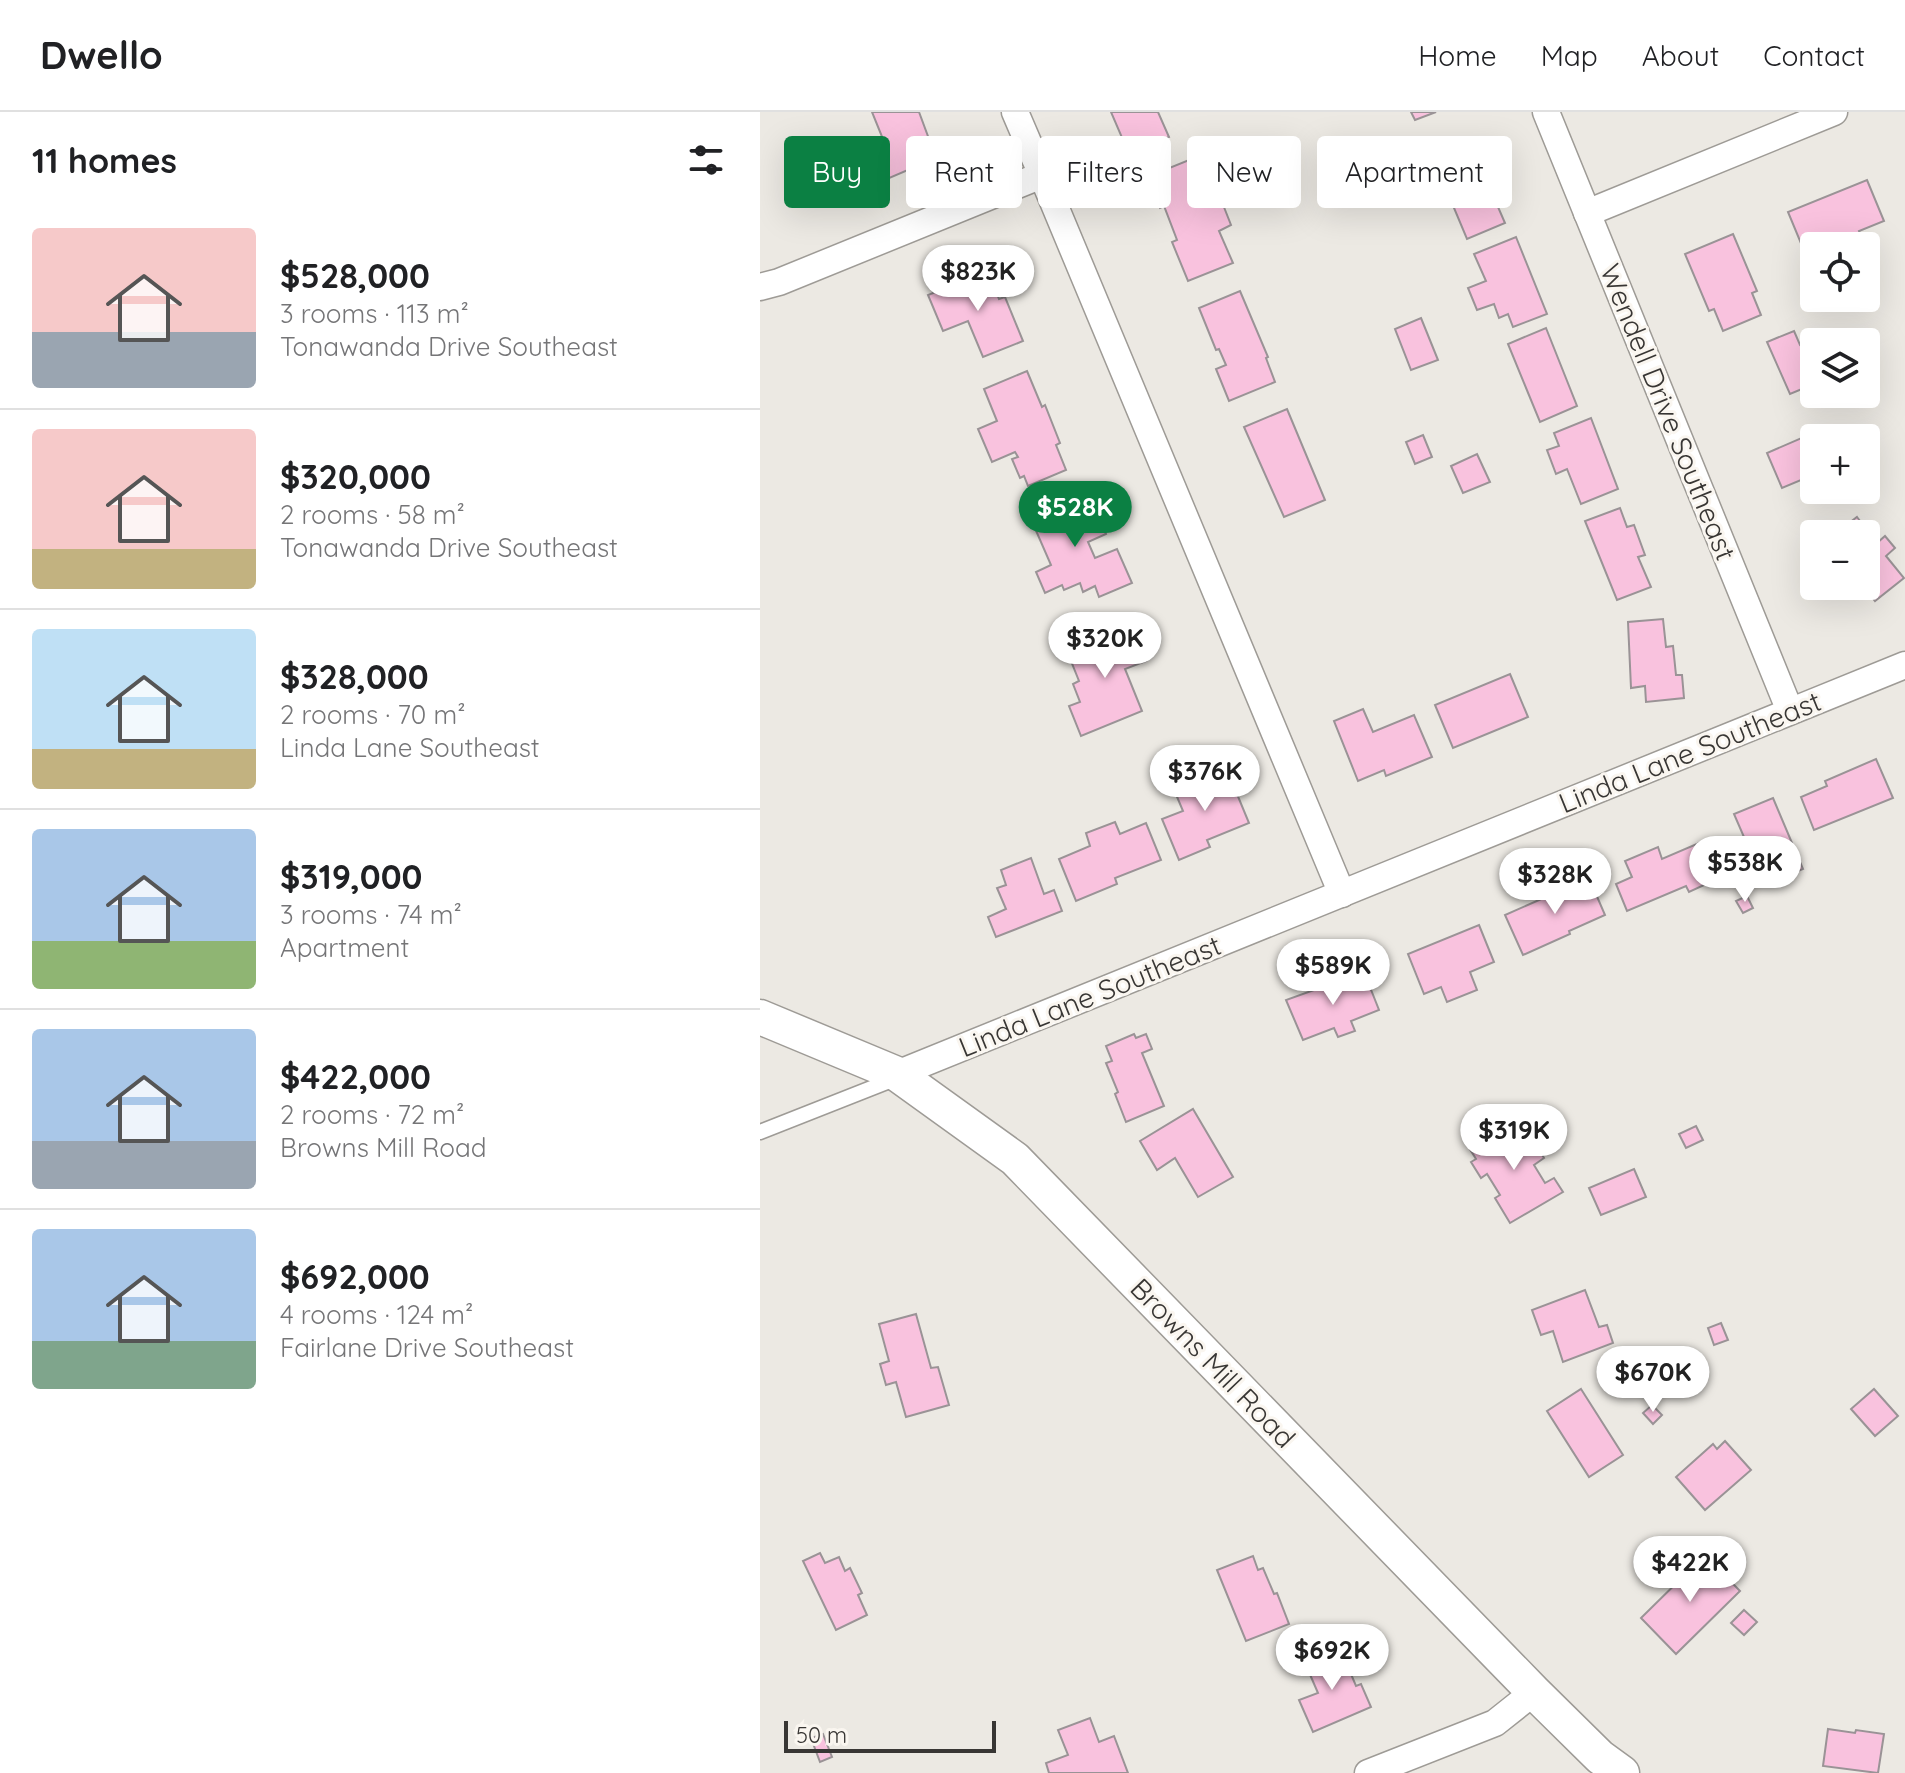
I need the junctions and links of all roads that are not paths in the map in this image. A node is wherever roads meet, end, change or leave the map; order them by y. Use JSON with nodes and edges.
{"nodes":[{"id":1,"x":1015,"y":112,"type":"edge"},
{"id":2,"x":1546,"y":112,"type":"edge"},
{"id":3,"x":1834,"y":112,"type":"edge"},
{"id":4,"x":1038,"y":166,"type":"edge"},
{"id":5,"x":1038,"y":177,"type":"edge"},
{"id":6,"x":1056,"y":208,"type":"edge"},
{"id":7,"x":1587,"y":213,"type":"junction"},
{"id":8,"x":760,"y":287,"type":"edge"},
{"id":9,"x":1905,"y":665,"type":"edge"},
{"id":10,"x":1790,"y":711,"type":"junction"},
{"id":11,"x":1342,"y":894,"type":"junction"},
{"id":12,"x":760,"y":1017,"type":"edge"},
{"id":13,"x":899,"y":1076,"type":"junction"},
{"id":14,"x":760,"y":1132,"type":"edge"},
{"id":15,"x":1534,"y":1692,"type":"junction"},
{"id":16,"x":1368,"y":1773,"type":"edge"},
{"id":17,"x":1622,"y":1773,"type":"edge"}],
"edges":[{"from":1,"to":4,"type":"street"},
{"from":2,"to":7,"type":"street","name":"Wendell Drive Southeast"},
{"from":3,"to":7,"type":"street"},
{"from":5,"to":8,"type":"street"},
{"from":6,"to":11,"type":"street"},
{"from":7,"to":10,"type":"street","name":"Wendell Drive Southeast"},
{"from":9,"to":10,"type":"street","name":"Linda Lane Southeast"},
{"from":10,"to":11,"type":"street","name":"Linda Lane Southeast"},
{"from":11,"to":13,"type":"street","name":"Linda Lane Southeast"},
{"from":12,"to":13,"type":"street","name":"Browns Mill Road"},
{"from":13,"to":14,"type":"lane"},
{"from":13,"to":15,"type":"street","name":"Browns Mill Road"},
{"from":15,"to":16,"type":"street"},
{"from":15,"to":17,"type":"street","name":"Browns Mill Road"}]}
